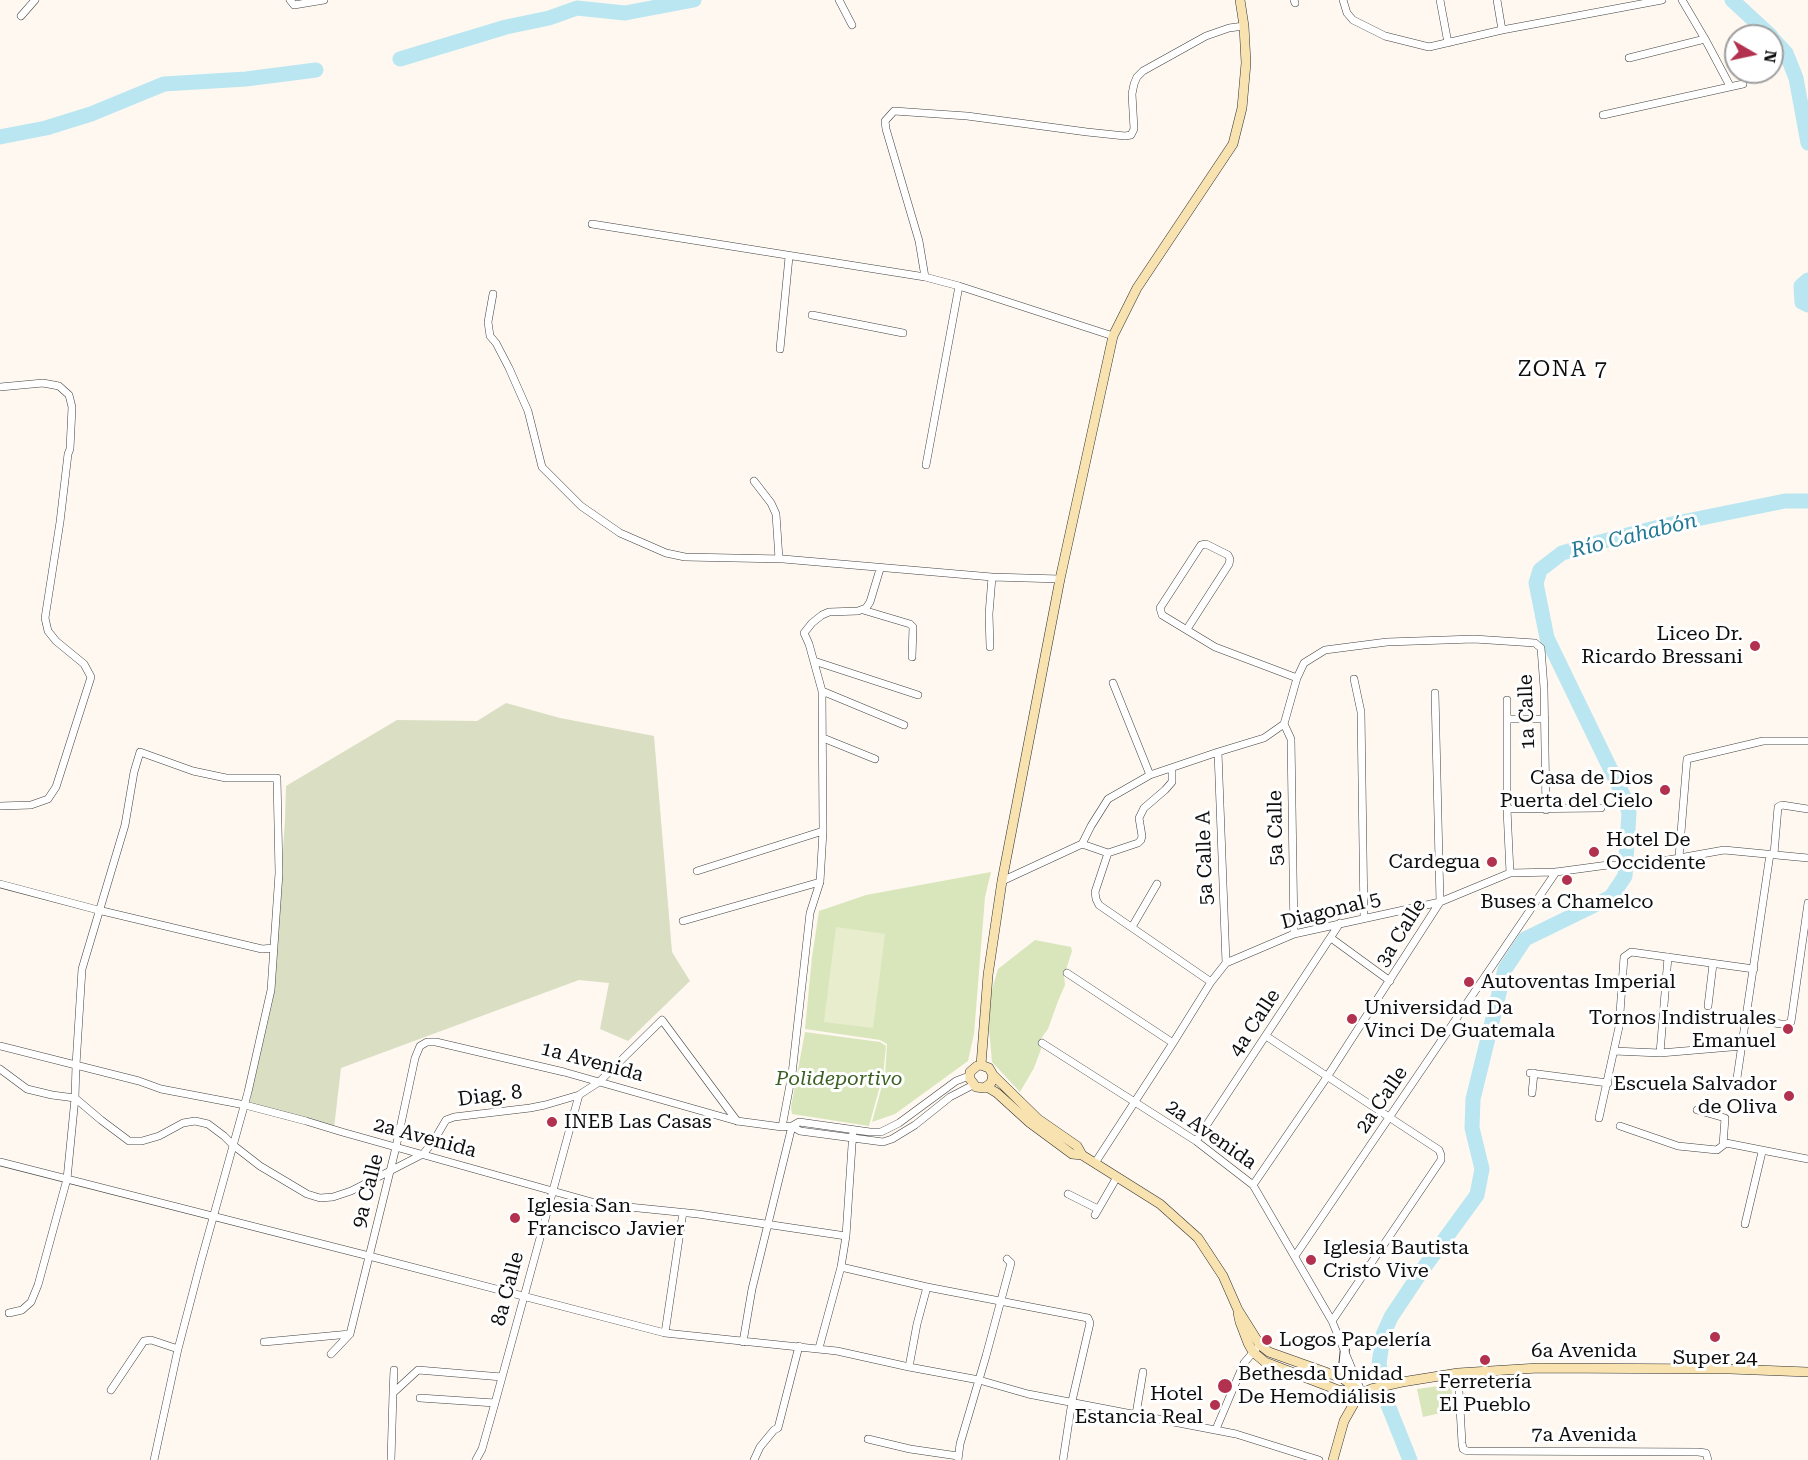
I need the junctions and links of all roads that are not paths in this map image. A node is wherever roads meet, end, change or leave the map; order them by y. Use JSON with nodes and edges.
{"nodes":[{"id":1,"x":35,"y":0,"type":"edge"},
{"id":2,"x":290,"y":0,"type":"edge"},
{"id":3,"x":324,"y":0,"type":"edge"},
{"id":4,"x":839,"y":0,"type":"edge"},
{"id":5,"x":1240,"y":0,"type":"edge"},
{"id":6,"x":1343,"y":0,"type":"edge"},
{"id":7,"x":1440,"y":0,"type":"edge"},
{"id":8,"x":1497,"y":0,"type":"edge"},
{"id":9,"x":1662,"y":0,"type":"edge"},
{"id":10,"x":1682,"y":0,"type":"edge"},
{"id":11,"x":21,"y":16,"type":"dead end"},
{"id":12,"x":852,"y":25,"type":"dead end"},
{"id":13,"x":1244,"y":26,"type":"junction"},
{"id":14,"x":1502,"y":30,"type":"junction"},
{"id":15,"x":1705,"y":39,"type":"junction"},
{"id":16,"x":1449,"y":43,"type":"junction"},
{"id":17,"x":1629,"y":58,"type":"dead end"},
{"id":18,"x":1743,"y":84,"type":"dead end"},
{"id":19,"x":1730,"y":86,"type":"junction"},
{"id":20,"x":1604,"y":115,"type":"dead end"},
{"id":21,"x":592,"y":224,"type":"dead end"},
{"id":22,"x":789,"y":256,"type":"junction"},
{"id":23,"x":925,"y":277,"type":"junction"},
{"id":24,"x":959,"y":286,"type":"junction"},
{"id":25,"x":493,"y":294,"type":"dead end"},
{"id":26,"x":812,"y":315,"type":"dead end"},
{"id":27,"x":903,"y":333,"type":"dead end"},
{"id":28,"x":1113,"y":336,"type":"junction"},
{"id":29,"x":780,"y":349,"type":"dead end"},
{"id":30,"x":0,"y":387,"type":"edge"},
{"id":31,"x":926,"y":465,"type":"dead end"},
{"id":32,"x":754,"y":481,"type":"dead end"},
{"id":33,"x":779,"y":559,"type":"junction"},
{"id":34,"x":880,"y":568,"type":"junction"},
{"id":35,"x":992,"y":577,"type":"junction"},
{"id":36,"x":1060,"y":579,"type":"junction"},
{"id":37,"x":862,"y":610,"type":"junction"},
{"id":38,"x":1187,"y":629,"type":"junction"},
{"id":39,"x":990,"y":647,"type":"dead end"},
{"id":40,"x":912,"y":657,"type":"dead end"},
{"id":41,"x":814,"y":661,"type":"junction"},
{"id":42,"x":1297,"y":678,"type":"junction"},
{"id":43,"x":1354,"y":679,"type":"dead end"},
{"id":44,"x":1113,"y":683,"type":"dead end"},
{"id":45,"x":822,"y":691,"type":"junction"},
{"id":46,"x":1435,"y":693,"type":"dead end"},
{"id":47,"x":918,"y":695,"type":"dead end"},
{"id":48,"x":1507,"y":700,"type":"dead end"},
{"id":49,"x":1507,"y":719,"type":"junction"},
{"id":50,"x":1545,"y":719,"type":"junction"},
{"id":51,"x":1284,"y":724,"type":"junction"},
{"id":52,"x":904,"y":725,"type":"dead end"},
{"id":53,"x":823,"y":738,"type":"junction"},
{"id":54,"x":1808,"y":741,"type":"edge"},
{"id":55,"x":1218,"y":752,"type":"junction"},
{"id":56,"x":875,"y":759,"type":"dead end"},
{"id":57,"x":1172,"y":769,"type":"junction"},
{"id":58,"x":1150,"y":775,"type":"junction"},
{"id":59,"x":0,"y":806,"type":"edge"},
{"id":60,"x":1601,"y":808,"type":"dead end"},
{"id":61,"x":1507,"y":809,"type":"junction"},
{"id":62,"x":1546,"y":810,"type":"junction"},
{"id":63,"x":1808,"y":810,"type":"edge"},
{"id":64,"x":824,"y":831,"type":"junction"},
{"id":65,"x":1082,"y":844,"type":"junction"},
{"id":66,"x":1108,"y":853,"type":"junction"},
{"id":67,"x":1772,"y":854,"type":"junction"},
{"id":68,"x":1679,"y":857,"type":"junction"},
{"id":69,"x":1808,"y":858,"type":"edge"},
{"id":70,"x":697,"y":871,"type":"dead end"},
{"id":71,"x":1556,"y":872,"type":"junction"},
{"id":72,"x":1510,"y":873,"type":"junction"},
{"id":73,"x":1002,"y":881,"type":"junction"},
{"id":74,"x":820,"y":882,"type":"junction"},
{"id":75,"x":0,"y":884,"type":"edge"},
{"id":76,"x":1157,"y":884,"type":"dead end"},
{"id":77,"x":1440,"y":902,"type":"junction"},
{"id":78,"x":1808,"y":903,"type":"edge"},
{"id":79,"x":98,"y":910,"type":"junction"},
{"id":80,"x":1364,"y":918,"type":"junction"},
{"id":81,"x":683,"y":921,"type":"dead end"},
{"id":82,"x":1340,"y":923,"type":"junction"},
{"id":83,"x":1132,"y":927,"type":"junction"},
{"id":84,"x":1294,"y":934,"type":"junction"},
{"id":85,"x":1330,"y":938,"type":"junction"},
{"id":86,"x":274,"y":948,"type":"junction"},
{"id":87,"x":1668,"y":957,"type":"junction"},
{"id":88,"x":1226,"y":963,"type":"junction"},
{"id":89,"x":1713,"y":964,"type":"junction"},
{"id":90,"x":1754,"y":969,"type":"junction"},
{"id":91,"x":1067,"y":973,"type":"dead end"},
{"id":92,"x":1390,"y":981,"type":"junction"},
{"id":93,"x":1210,"y":982,"type":"junction"},
{"id":94,"x":1708,"y":1006,"type":"dead end"},
{"id":95,"x":1747,"y":1019,"type":"junction"},
{"id":96,"x":1266,"y":1036,"type":"junction"},
{"id":97,"x":436,"y":1042,"type":"joint"},
{"id":98,"x":1042,"y":1043,"type":"dead end"},
{"id":99,"x":1173,"y":1043,"type":"junction"},
{"id":100,"x":0,"y":1046,"type":"edge"},
{"id":101,"x":1743,"y":1046,"type":"junction"},
{"id":102,"x":1614,"y":1052,"type":"junction"},
{"id":103,"x":1660,"y":1053,"type":"junction"},
{"id":104,"x":76,"y":1065,"type":"junction"},
{"id":105,"x":981,"y":1065,"type":"junction"},
{"id":106,"x":0,"y":1069,"type":"edge"},
{"id":107,"x":993,"y":1075,"type":"junction"},
{"id":108,"x":1328,"y":1077,"type":"junction"},
{"id":109,"x":1737,"y":1078,"type":"dead end"},
{"id":110,"x":971,"y":1081,"type":"junction"},
{"id":111,"x":599,"y":1082,"type":"junction"},
{"id":112,"x":1608,"y":1083,"type":"junction"},
{"id":113,"x":987,"y":1086,"type":"junction"},
{"id":114,"x":1532,"y":1093,"type":"dead end"},
{"id":115,"x":579,"y":1095,"type":"junction"},
{"id":116,"x":75,"y":1098,"type":"junction"},
{"id":117,"x":1135,"y":1102,"type":"junction"},
{"id":118,"x":244,"y":1105,"type":"junction"},
{"id":119,"x":1696,"y":1110,"type":"dead end"},
{"id":120,"x":1390,"y":1118,"type":"junction"},
{"id":121,"x":1599,"y":1118,"type":"dead end"},
{"id":122,"x":737,"y":1121,"type":"junction"},
{"id":123,"x":782,"y":1126,"type":"junction"},
{"id":124,"x":792,"y":1126,"type":"junction"},
{"id":125,"x":1620,"y":1126,"type":"dead end"},
{"id":126,"x":854,"y":1135,"type":"junction"},
{"id":127,"x":1197,"y":1141,"type":"junction"},
{"id":128,"x":232,"y":1145,"type":"junction"},
{"id":129,"x":1723,"y":1145,"type":"junction"},
{"id":130,"x":396,"y":1147,"type":"junction"},
{"id":131,"x":1762,"y":1152,"type":"junction"},
{"id":132,"x":423,"y":1154,"type":"junction"},
{"id":133,"x":1082,"y":1155,"type":"junction"},
{"id":134,"x":1808,"y":1160,"type":"edge"},
{"id":135,"x":0,"y":1162,"type":"edge"},
{"id":136,"x":1095,"y":1163,"type":"junction"},
{"id":137,"x":390,"y":1172,"type":"junction"},
{"id":138,"x":1117,"y":1177,"type":"junction"},
{"id":139,"x":67,"y":1179,"type":"junction"},
{"id":140,"x":1253,"y":1185,"type":"junction"},
{"id":141,"x":552,"y":1190,"type":"junction"},
{"id":142,"x":1068,"y":1194,"type":"dead end"},
{"id":143,"x":683,"y":1212,"type":"junction"},
{"id":144,"x":214,"y":1217,"type":"junction"},
{"id":145,"x":1745,"y":1224,"type":"dead end"},
{"id":146,"x":769,"y":1225,"type":"junction"},
{"id":147,"x":846,"y":1236,"type":"junction"},
{"id":148,"x":369,"y":1256,"type":"junction"},
{"id":149,"x":1295,"y":1256,"type":"junction"},
{"id":150,"x":1007,"y":1259,"type":"dead end"},
{"id":151,"x":841,"y":1268,"type":"junction"},
{"id":152,"x":927,"y":1287,"type":"junction"},
{"id":153,"x":524,"y":1297,"type":"junction"},
{"id":154,"x":1001,"y":1302,"type":"junction"},
{"id":155,"x":9,"y":1313,"type":"dead end"},
{"id":156,"x":1332,"y":1321,"type":"junction"},
{"id":157,"x":664,"y":1333,"type":"junction"},
{"id":158,"x":350,"y":1334,"type":"junction"},
{"id":159,"x":264,"y":1342,"type":"dead end"},
{"id":160,"x":743,"y":1342,"type":"junction"},
{"id":161,"x":799,"y":1346,"type":"junction"},
{"id":162,"x":819,"y":1348,"type":"junction"},
{"id":163,"x":1345,"y":1348,"type":"junction"},
{"id":164,"x":1257,"y":1349,"type":"junction"},
{"id":165,"x":178,"y":1350,"type":"junction"},
{"id":166,"x":332,"y":1354,"type":"dead end"},
{"id":167,"x":909,"y":1367,"type":"junction"},
{"id":168,"x":394,"y":1370,"type":"dead end"},
{"id":169,"x":1143,"y":1372,"type":"dead end"},
{"id":170,"x":1808,"y":1372,"type":"edge"},
{"id":171,"x":1458,"y":1373,"type":"junction"},
{"id":172,"x":502,"y":1377,"type":"junction"},
{"id":173,"x":1342,"y":1378,"type":"junction"},
{"id":174,"x":979,"y":1380,"type":"junction"},
{"id":175,"x":111,"y":1390,"type":"dead end"},
{"id":176,"x":1367,"y":1391,"type":"junction"},
{"id":177,"x":393,"y":1392,"type":"junction"},
{"id":178,"x":420,"y":1398,"type":"dead end"},
{"id":179,"x":1072,"y":1401,"type":"junction"},
{"id":180,"x":495,"y":1403,"type":"junction"},
{"id":181,"x":1136,"y":1414,"type":"junction"},
{"id":182,"x":1216,"y":1430,"type":"junction"},
{"id":183,"x":868,"y":1439,"type":"dead end"},
{"id":184,"x":1650,"y":1456,"type":"edge"},
{"id":185,"x":1707,"y":1457,"type":"edge"},
{"id":186,"x":958,"y":1458,"type":"edge"},
{"id":187,"x":154,"y":1460,"type":"edge"},
{"id":188,"x":391,"y":1460,"type":"edge"},
{"id":189,"x":476,"y":1460,"type":"edge"},
{"id":190,"x":754,"y":1460,"type":"edge"},
{"id":191,"x":1063,"y":1460,"type":"edge"},
{"id":192,"x":1319,"y":1460,"type":"edge"},
{"id":193,"x":1333,"y":1460,"type":"edge"}],
"edges":[{"from":1,"to":11,"type":"street"},
{"from":2,"to":3,"type":"street"},
{"from":4,"to":12,"type":"street"},
{"from":5,"to":13,"type":"main road"},
{"from":6,"to":16,"type":"street"},
{"from":7,"to":16,"type":"street"},
{"from":8,"to":14,"type":"street"},
{"from":9,"to":14,"type":"street"},
{"from":10,"to":15,"type":"street"},
{"from":13,"to":23,"type":"street"},
{"from":13,"to":28,"type":"main road"},
{"from":14,"to":16,"type":"street"},
{"from":15,"to":17,"type":"street"},
{"from":15,"to":19,"type":"street"},
{"from":18,"to":19,"type":"street"},
{"from":19,"to":20,"type":"street"},
{"from":21,"to":22,"type":"street"},
{"from":22,"to":23,"type":"street"},
{"from":22,"to":29,"type":"street"},
{"from":23,"to":24,"type":"street"},
{"from":24,"to":28,"type":"street"},
{"from":24,"to":31,"type":"street"},
{"from":25,"to":33,"type":"street"},
{"from":26,"to":27,"type":"street"},
{"from":28,"to":36,"type":"main road"},
{"from":30,"to":59,"type":"street"},
{"from":32,"to":33,"type":"street"},
{"from":33,"to":34,"type":"street"},
{"from":34,"to":35,"type":"street"},
{"from":34,"to":37,"type":"street"},
{"from":35,"to":36,"type":"street"},
{"from":35,"to":39,"type":"street"},
{"from":36,"to":73,"type":"main road"},
{"from":37,"to":40,"type":"street"},
{"from":37,"to":41,"type":"street"},
{"from":38,"to":38,"type":"street"},
{"from":38,"to":42,"type":"street"},
{"from":41,"to":45,"type":"street"},
{"from":41,"to":47,"type":"street"},
{"from":42,"to":50,"type":"street","name":"1a Calle"},
{"from":42,"to":51,"type":"street"},
{"from":43,"to":80,"type":"street"},
{"from":44,"to":58,"type":"street"},
{"from":45,"to":52,"type":"street"},
{"from":45,"to":53,"type":"street"},
{"from":46,"to":77,"type":"street","name":"3a Calle"},
{"from":48,"to":49,"type":"street"},
{"from":49,"to":50,"type":"street"},
{"from":49,"to":61,"type":"street"},
{"from":50,"to":62,"type":"street","name":"1a Calle"},
{"from":51,"to":55,"type":"street"},
{"from":51,"to":84,"type":"street","name":"5a Calle"},
{"from":53,"to":56,"type":"street"},
{"from":53,"to":64,"type":"street"},
{"from":54,"to":68,"type":"street"},
{"from":55,"to":57,"type":"street"},
{"from":55,"to":88,"type":"street","name":"5a Calle A"},
{"from":57,"to":58,"type":"street"},
{"from":57,"to":66,"type":"street"},
{"from":58,"to":65,"type":"street"},
{"from":60,"to":62,"type":"street"},
{"from":61,"to":62,"type":"street"},
{"from":61,"to":72,"type":"street"},
{"from":63,"to":67,"type":"street"},
{"from":64,"to":70,"type":"street"},
{"from":64,"to":74,"type":"street"},
{"from":65,"to":66,"type":"street"},
{"from":65,"to":73,"type":"street"},
{"from":66,"to":83,"type":"street"},
{"from":67,"to":68,"type":"street","name":"Diagonal 5"},
{"from":67,"to":69,"type":"street","name":"Diagonal 5"},
{"from":67,"to":90,"type":"street"},
{"from":68,"to":71,"type":"street","name":"Diagonal 5"},
{"from":71,"to":72,"type":"street","name":"Diagonal 5"},
{"from":71,"to":120,"type":"street","name":"2a Calle"},
{"from":72,"to":77,"type":"street","name":"Diagonal 5"},
{"from":73,"to":105,"type":"main road"},
{"from":74,"to":81,"type":"street"},
{"from":74,"to":123,"type":"street"},
{"from":75,"to":79,"type":"street"},
{"from":76,"to":83,"type":"street"},
{"from":77,"to":80,"type":"street","name":"Diagonal 5"},
{"from":77,"to":92,"type":"street","name":"3a Calle"},
{"from":78,"to":95,"type":"street"},
{"from":79,"to":86,"type":"street"},
{"from":79,"to":86,"type":"street"},
{"from":79,"to":104,"type":"street"},
{"from":80,"to":82,"type":"street","name":"Diagonal 5"},
{"from":82,"to":84,"type":"street","name":"Diagonal 5"},
{"from":82,"to":85,"type":"street","name":"4a Calle"},
{"from":83,"to":93,"type":"street"},
{"from":84,"to":88,"type":"street","name":"Diagonal 5"},
{"from":85,"to":92,"type":"street"},
{"from":85,"to":96,"type":"street","name":"4a Calle"},
{"from":86,"to":118,"type":"street"},
{"from":87,"to":89,"type":"street"},
{"from":87,"to":102,"type":"street"},
{"from":87,"to":103,"type":"street"},
{"from":88,"to":93,"type":"street","name":"Diagonal 5"},
{"from":89,"to":90,"type":"street"},
{"from":89,"to":94,"type":"street"},
{"from":90,"to":95,"type":"street"},
{"from":91,"to":99,"type":"street"},
{"from":92,"to":108,"type":"street","name":"3a Calle"},
{"from":93,"to":99,"type":"street","name":"Diagonal 5"},
{"from":95,"to":101,"type":"street"},
{"from":96,"to":108,"type":"street"},
{"from":96,"to":127,"type":"street","name":"4a Calle"},
{"from":97,"to":111,"type":"street","name":"1a Avenida"},
{"from":97,"to":130,"type":"street","name":"9a Calle"},
{"from":98,"to":117,"type":"street","name":"2a Avenida"},
{"from":99,"to":117,"type":"street","name":"Diagonal 5"},
{"from":100,"to":104,"type":"street","name":"2a Avenida"},
{"from":101,"to":103,"type":"street"},
{"from":101,"to":109,"type":"street"},
{"from":102,"to":103,"type":"street"},
{"from":102,"to":112,"type":"street"},
{"from":104,"to":116,"type":"street"},
{"from":104,"to":118,"type":"street","name":"2a Avenida"},
{"from":105,"to":107,"type":"main road"},
{"from":105,"to":110,"type":"main road"},
{"from":106,"to":116,"type":"street"},
{"from":107,"to":113,"type":"main road"},
{"from":107,"to":133,"type":"main road"},
{"from":108,"to":120,"type":"street"},
{"from":108,"to":140,"type":"street","name":"3a Calle"},
{"from":110,"to":113,"type":"main road"},
{"from":110,"to":126,"type":"street"},
{"from":110,"to":126,"type":"street"},
{"from":111,"to":115,"type":"street"},
{"from":111,"to":122,"type":"street","name":"1a Avenida"},
{"from":111,"to":122,"type":"street"},
{"from":112,"to":114,"type":"street"},
{"from":112,"to":121,"type":"street"},
{"from":113,"to":133,"type":"main road"},
{"from":115,"to":132,"type":"street","name":"Diag. 8"},
{"from":115,"to":141,"type":"street","name":"8a Calle"},
{"from":116,"to":128,"type":"street"},
{"from":116,"to":139,"type":"street"},
{"from":117,"to":127,"type":"street","name":"2a Avenida"},
{"from":117,"to":136,"type":"street","name":"Diagonal 5"},
{"from":118,"to":128,"type":"street"},
{"from":118,"to":130,"type":"street","name":"2a Avenida"},
{"from":119,"to":129,"type":"street"},
{"from":120,"to":149,"type":"street","name":"2a Calle"},
{"from":120,"to":156,"type":"street"},
{"from":122,"to":123,"type":"street","name":"1a Avenida"},
{"from":123,"to":124,"type":"street","name":"1a Avenida"},
{"from":124,"to":126,"type":"street","name":"1a Avenida"},
{"from":124,"to":146,"type":"street"},
{"from":125,"to":129,"type":"street"},
{"from":126,"to":147,"type":"street"},
{"from":127,"to":140,"type":"street","name":"2a Avenida"},
{"from":128,"to":137,"type":"street"},
{"from":128,"to":144,"type":"street"},
{"from":129,"to":131,"type":"street"},
{"from":130,"to":132,"type":"street","name":"2a Avenida"},
{"from":130,"to":137,"type":"street","name":"9a Calle"},
{"from":131,"to":134,"type":"street"},
{"from":131,"to":145,"type":"street"},
{"from":132,"to":137,"type":"street"},
{"from":132,"to":141,"type":"street","name":"2a Avenida"},
{"from":133,"to":136,"type":"main road"},
{"from":135,"to":139,"type":"street"},
{"from":136,"to":138,"type":"main road"},
{"from":137,"to":148,"type":"street","name":"9a Calle"},
{"from":138,"to":142,"type":"street"},
{"from":138,"to":164,"type":"main road"},
{"from":139,"to":144,"type":"street"},
{"from":139,"to":155,"type":"street"},
{"from":140,"to":149,"type":"street","name":"2a Avenida"},
{"from":141,"to":143,"type":"street","name":"2a Avenida"},
{"from":141,"to":153,"type":"street","name":"8a Calle"},
{"from":143,"to":146,"type":"street","name":"2a Avenida"},
{"from":143,"to":157,"type":"street"},
{"from":144,"to":148,"type":"street"},
{"from":144,"to":165,"type":"street"},
{"from":146,"to":147,"type":"street","name":"2a Avenida"},
{"from":146,"to":160,"type":"street"},
{"from":147,"to":151,"type":"street"},
{"from":148,"to":153,"type":"street"},
{"from":148,"to":158,"type":"street","name":"9a Calle"},
{"from":149,"to":156,"type":"street","name":"2a Avenida"},
{"from":150,"to":154,"type":"street"},
{"from":151,"to":152,"type":"street"},
{"from":151,"to":162,"type":"street"},
{"from":152,"to":154,"type":"street"},
{"from":152,"to":167,"type":"street"},
{"from":153,"to":157,"type":"street"},
{"from":153,"to":172,"type":"street","name":"8a Calle"},
{"from":154,"to":174,"type":"street"},
{"from":154,"to":179,"type":"street"},
{"from":156,"to":163,"type":"street","name":"2a Avenida"},
{"from":157,"to":160,"type":"street"},
{"from":158,"to":159,"type":"street"},
{"from":158,"to":166,"type":"street","name":"9a Calle"},
{"from":160,"to":161,"type":"street"},
{"from":161,"to":162,"type":"street"},
{"from":161,"to":190,"type":"street"},
{"from":162,"to":167,"type":"street"},
{"from":163,"to":173,"type":"street"},
{"from":163,"to":176,"type":"street","name":"2a Avenida"},
{"from":164,"to":173,"type":"main road"},
{"from":164,"to":176,"type":"main road"},
{"from":164,"to":182,"type":"street"},
{"from":165,"to":175,"type":"street"},
{"from":165,"to":187,"type":"street"},
{"from":167,"to":174,"type":"street"},
{"from":168,"to":177,"type":"street"},
{"from":169,"to":181,"type":"street"},
{"from":170,"to":171,"type":"main road","name":"6a Avenida"},
{"from":171,"to":176,"type":"main road","name":"6a Avenida"},
{"from":171,"to":184,"type":"street","name":"7a Avenida"},
{"from":172,"to":177,"type":"street"},
{"from":172,"to":180,"type":"street","name":"8a Calle"},
{"from":173,"to":176,"type":"main road"},
{"from":174,"to":179,"type":"street"},
{"from":174,"to":186,"type":"street"},
{"from":176,"to":193,"type":"main road"},
{"from":177,"to":188,"type":"street"},
{"from":178,"to":180,"type":"street"},
{"from":179,"to":181,"type":"street"},
{"from":179,"to":191,"type":"street"},
{"from":180,"to":189,"type":"street","name":"8a Calle"},
{"from":181,"to":182,"type":"street"},
{"from":182,"to":192,"type":"street"},
{"from":183,"to":186,"type":"street"},
{"from":184,"to":185,"type":"street","name":"7a Avenida"}]}
